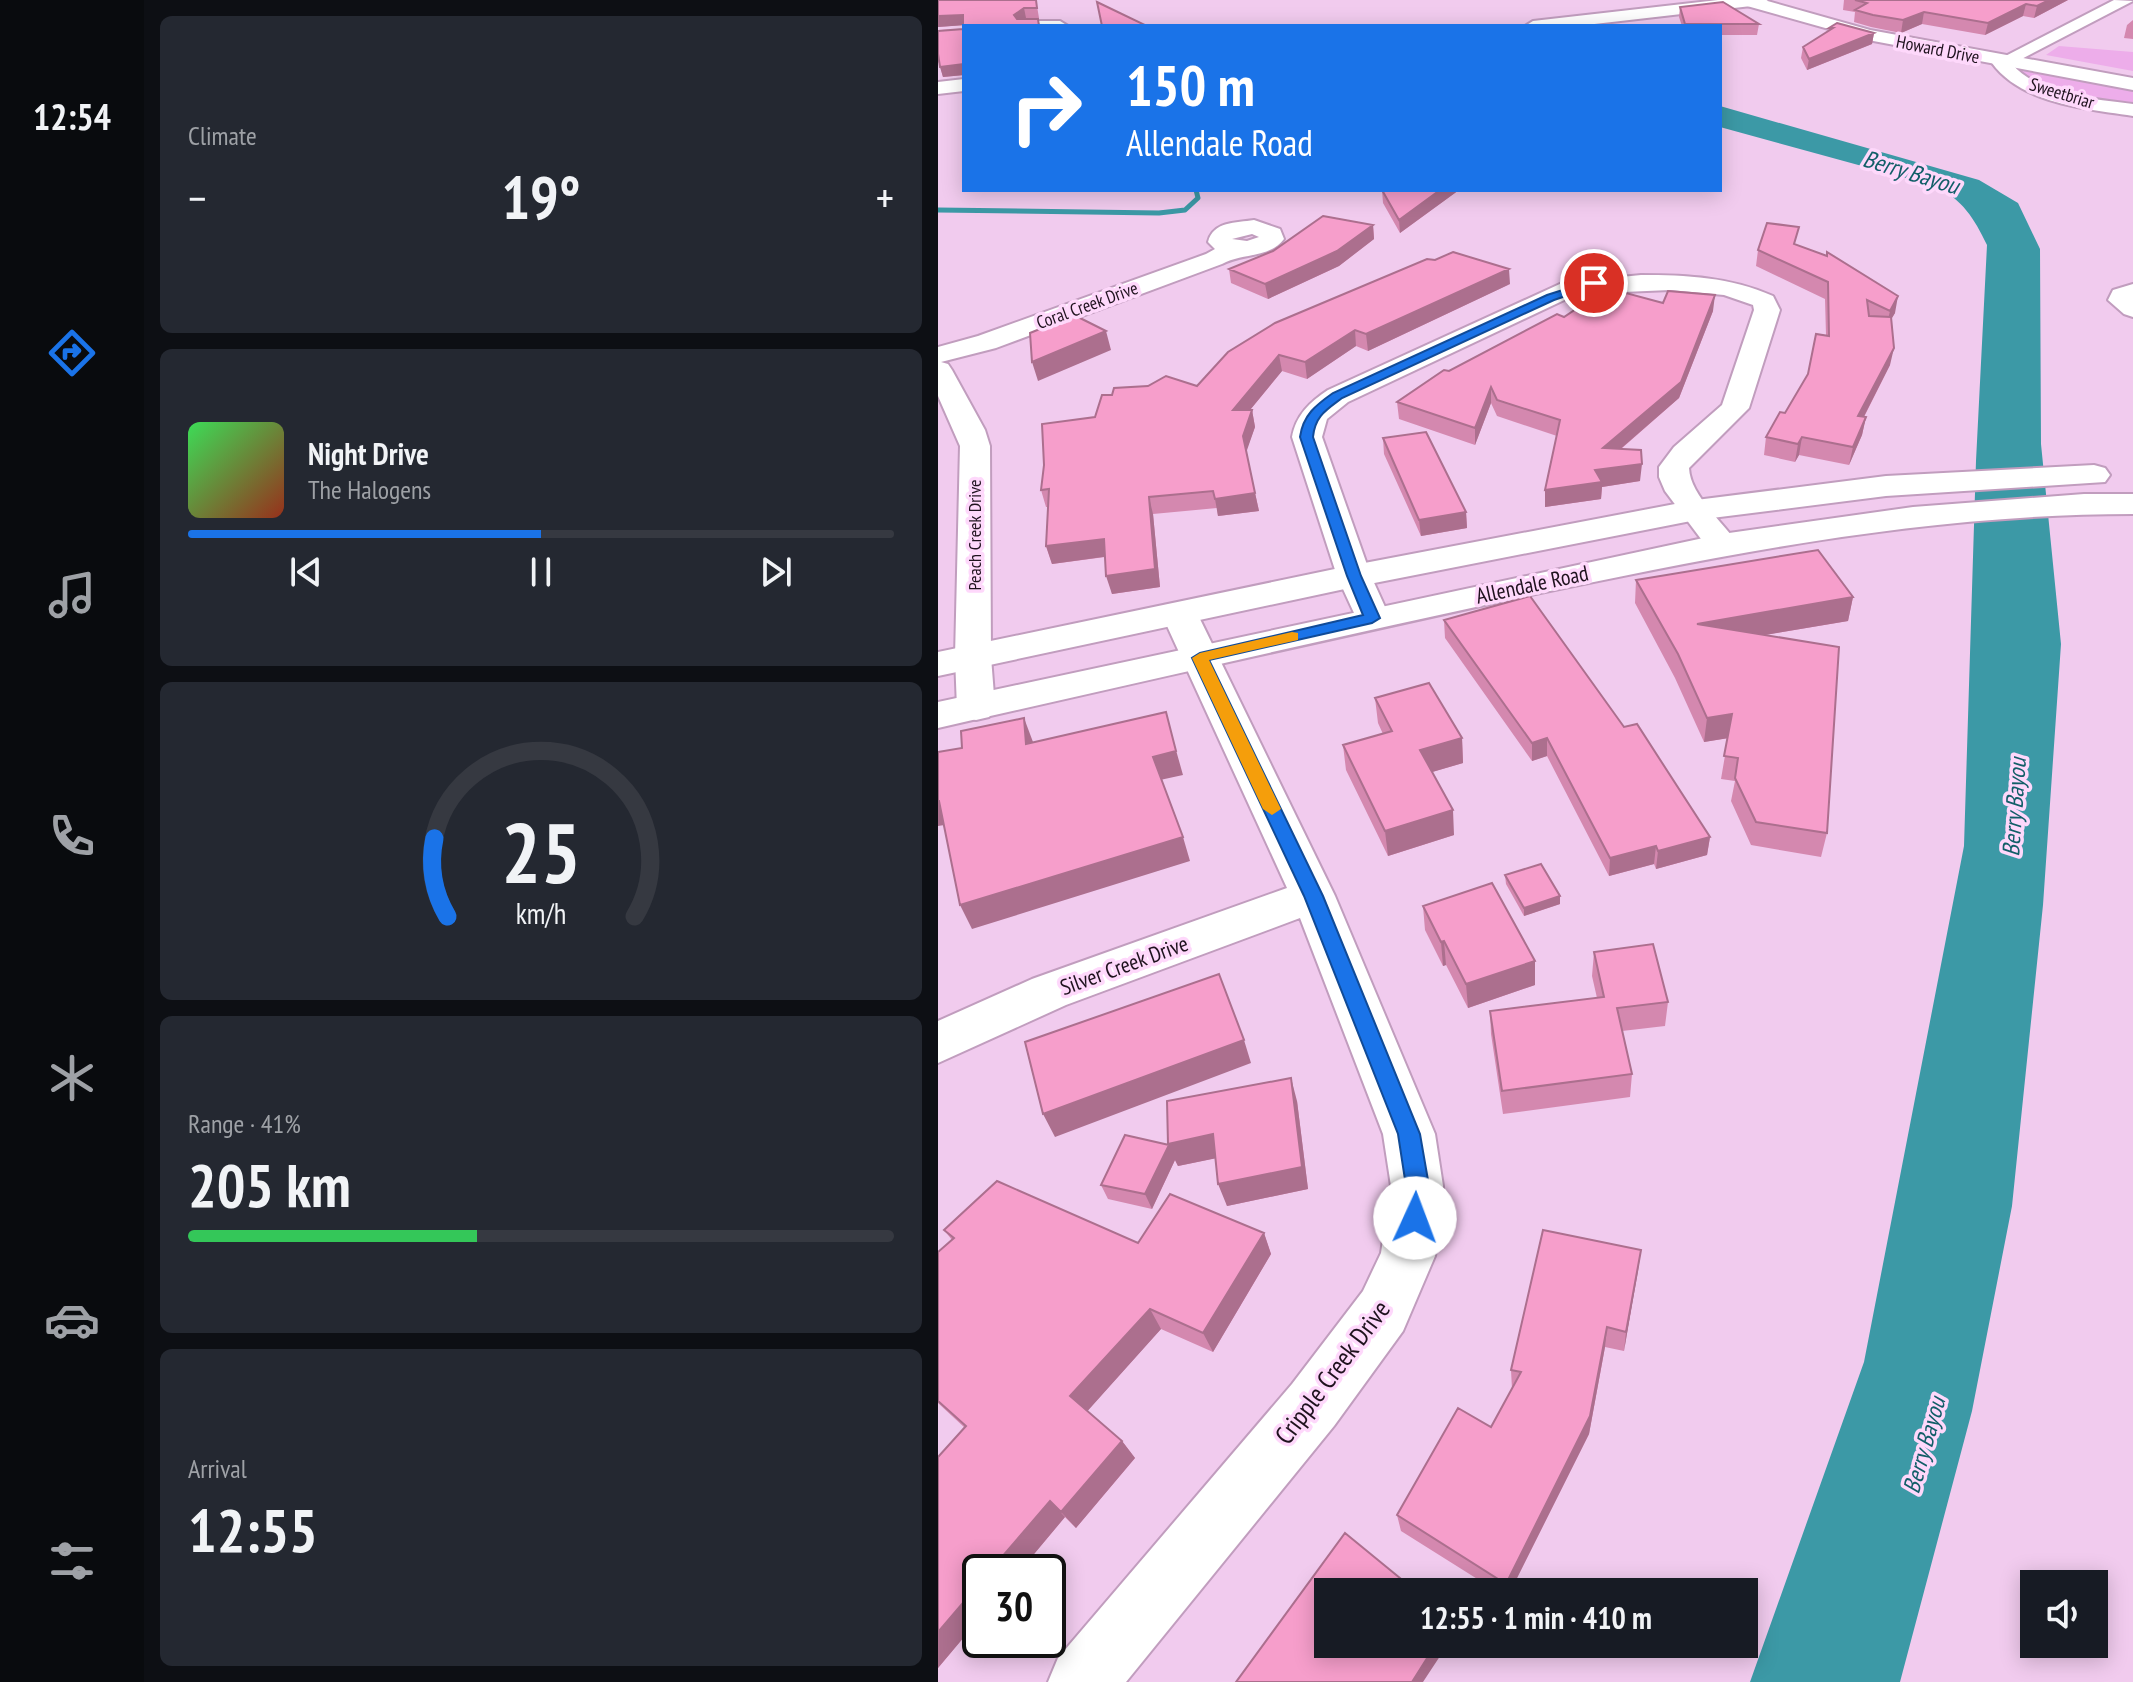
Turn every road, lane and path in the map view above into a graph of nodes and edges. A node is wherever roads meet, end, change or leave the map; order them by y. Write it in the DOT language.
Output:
graph roads {
  1 [pos="1773,0"];
  2 [pos="2126,0"];
  3 [pos="1753,1"];
  4 [pos="1552,24"];
  5 [pos="2008,58"];
  6 [pos="2133,76"];
  7 [pos="2133,84"];
  8 [pos="962,85"];
  9 [pos="938,88"];
  10 [pos="2133,110"];
  11 [pos="1234,248"];
  12 [pos="2133,291"];
  13 [pos="2133,309"];
  14 [pos="938,355"];
  15 [pos="938,370"];
  16 [pos="2133,475"];
  17 [pos="2088,490"];
  18 [pos="2133,504"];
  19 [pos="1696,510"];
  20 [pos="1722,544"];
  21 [pos="1354,576"];
  22 [pos="1372,618"];
  23 [pos="1190,636"];
  24 [pos="973,657"];
  25 [pos="938,664"];
  26 [pos="976,708"];
  27 [pos="938,715"];
  28 [pos="1313,896"];
  29 [pos="938,1043"];
  30 [pos="1082,1682"];
  1 -- 5 [label="main road, Howard Drive"];
  2 -- 5 [label="street"];
  3 -- 4 [label="street"];
  3 -- 5 [label="main road, Howard Drive"];
  5 -- 6 [label="main road, Howard Drive"];
  5 -- 7 [label="main road, Howard Drive"];
  5 -- 10 [label="street, Sweetbriar"];
  8 -- 9 [label="street"];
  11 -- 14 [label="street, Coral Creek Drive"];
  12 -- 13 [label="street"];
  15 -- 24 [label="street, Peach Creek Drive"];
  16 -- 17 [label="main road, Allendale Road"];
  17 -- 18 [label="main road, Allendale Road"];
  17 -- 19 [label="main road, Allendale Road"];
  17 -- 20 [label="main road, Allendale Road"];
  19 -- 20 [label="street"];
  19 -- 21 [label="main road, Allendale Road"];
  19 -- 21 [label="street"];
  20 -- 22 [label="main road, Allendale Road"];
  21 -- 22 [label="street"];
  21 -- 23 [label="main road, Allendale Road"];
  22 -- 23 [label="main road, Allendale Road"];
  23 -- 24 [label="main road, Allendale Road"];
  23 -- 26 [label="main road, Allendale Road"];
  23 -- 28 [label="street, Cripple Creek Drive"];
  24 -- 25 [label="main road, Allendale Road"];
  24 -- 26 [label="street, Peach Creek Drive"];
  26 -- 27 [label="main road, Allendale Road"];
  28 -- 29 [label="street, Silver Creek Drive"];
  28 -- 30 [label="street, Cripple Creek Drive"];
}
